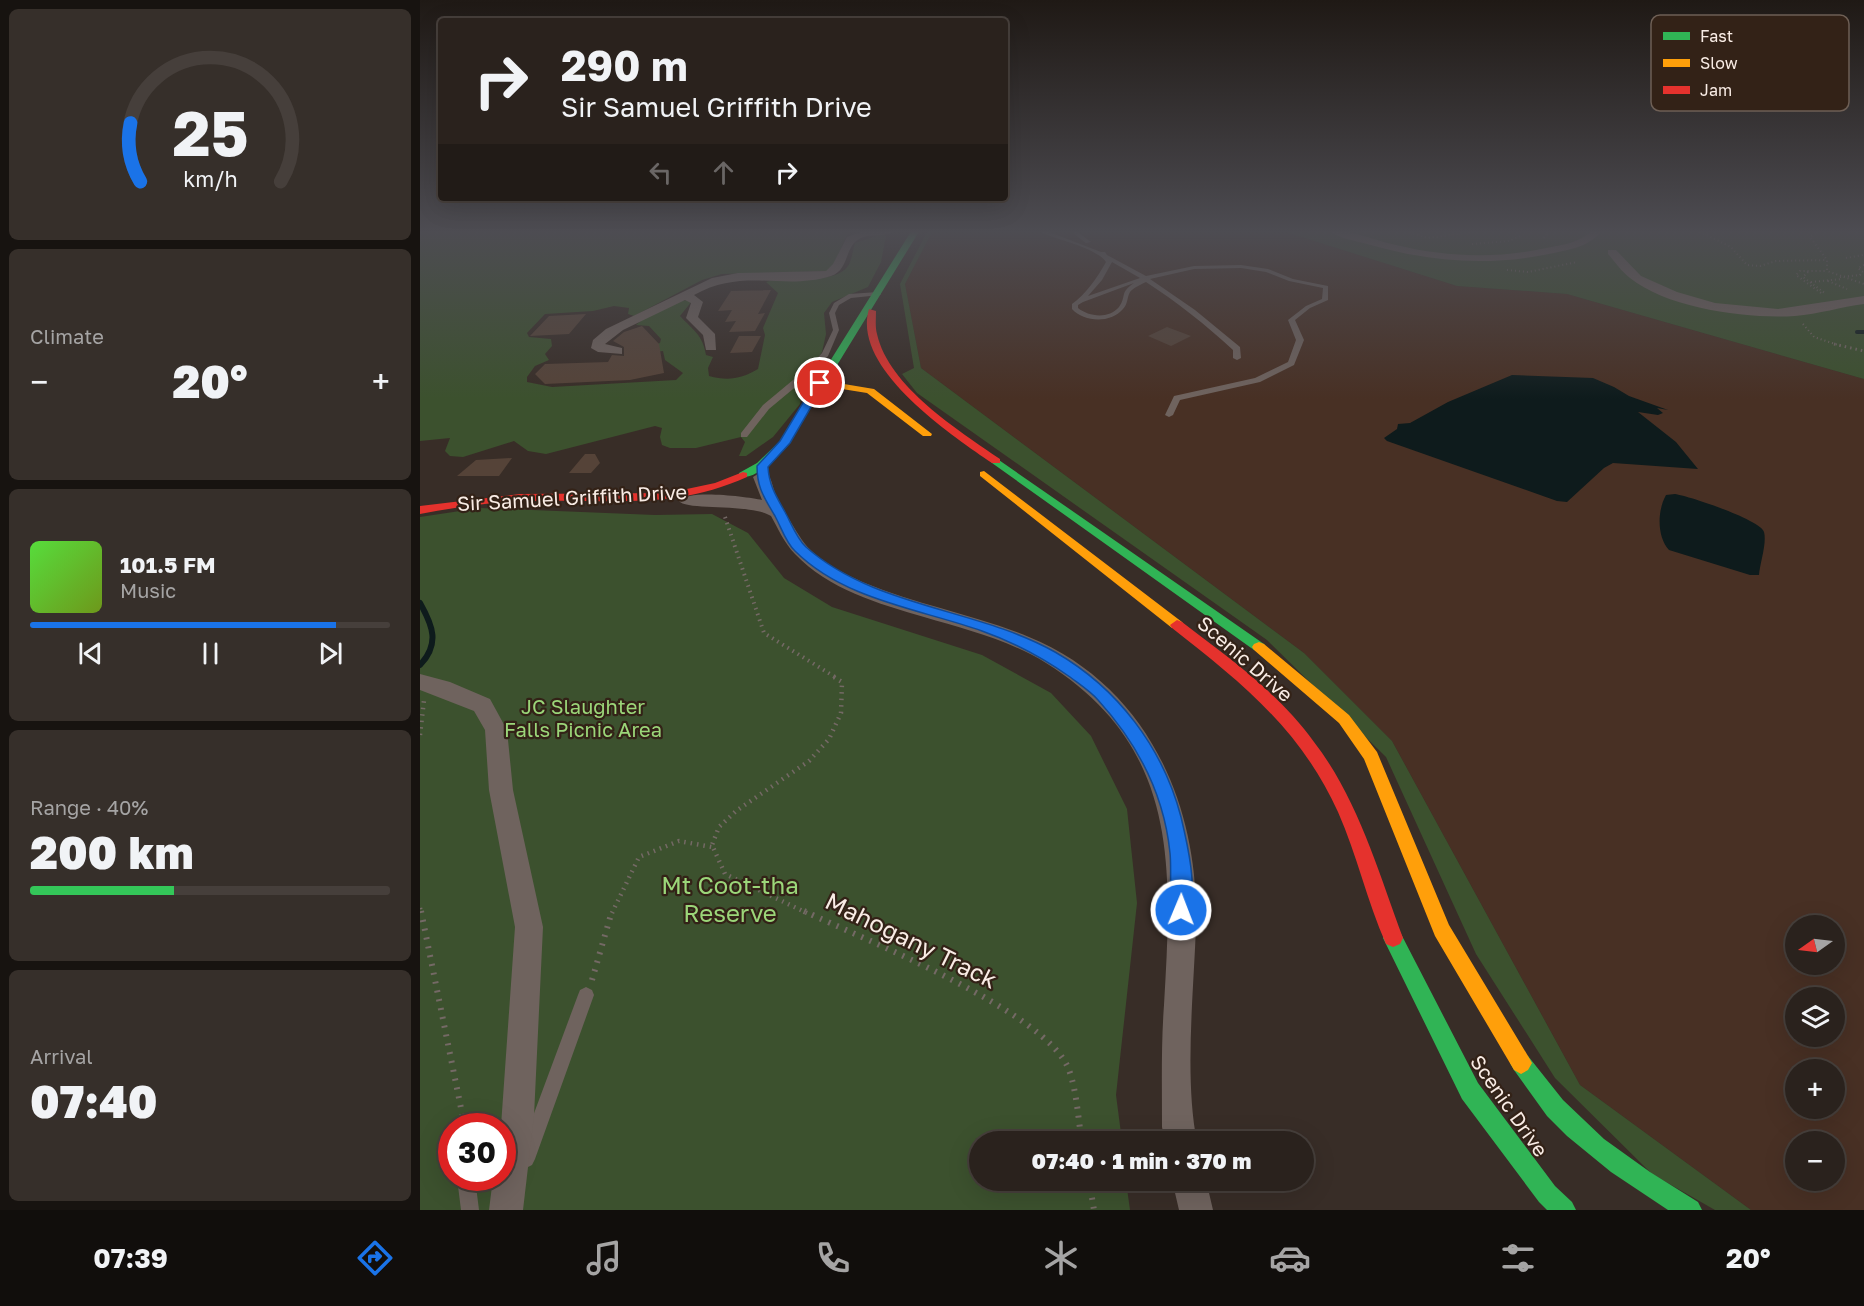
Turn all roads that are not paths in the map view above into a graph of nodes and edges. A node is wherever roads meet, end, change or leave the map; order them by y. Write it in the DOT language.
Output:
graph roads {
  1 [pos="703,286"];
  2 [pos="882,286"];
  3 [pos="1092,286"];
  4 [pos="1119,286"];
  5 [pos="1134,286"];
  6 [pos="1157,286"];
  7 [pos="1326,286"];
  8 [pos="1656,286"];
  9 [pos="685,294"];
  10 [pos="878,294"];
  11 [pos="1864,300"];
  12 [pos="1081,301"];
  13 [pos="872,311"];
  14 [pos="711,347"];
  15 [pos="617,351"];
  16 [pos="1237,358"];
  17 [pos="874,371"];
  18 [pos="841,377"];
  19 [pos="820,383"];
  20 [pos="903,389"];
  21 [pos="1169,415"];
  22 [pos="744,435"];
  23 [pos="940,443"];
  24 [pos="968,463"];
  25 [pos="762,472"];
  26 [pos="581,498"];
  27 [pos="687,501"];
  28 [pos="420,510"];
  29 [pos="779,513"];
  30 [pos="424,683"];
  31 [pos="586,995"];
  32 [pos="1179,1131"];
  33 [pos="468,1191"];
  34 [pos="1192,1191"];
  35 [pos="470,1210"];
  36 [pos="506,1210"];
  37 [pos="1196,1210"];
  38 [pos="1564,1210"];
  39 [pos="1690,1210"];
  1 -- 9 [label="street"];
  2 -- 10 [label="main road"];
  3 -- 12 [label="lane"];
  4 -- 12 [label="lane"];
  5 -- 12 [label="lane"];
  6 -- 16 [label="lane"];
  7 -- 21 [label="lane"];
  8 -- 11 [label="street"];
  9 -- 14 [label="street"];
  9 -- 15 [label="street"];
  10 -- 13 [label="main road"];
  10 -- 19 [label="main road, Sir Samuel Griffith Drive"];
  10 -- 22 [label="lane"];
  13 -- 18 [label="main road"];
  13 -- 20 [label="main road, Scenic Drive"];
  17 -- 20 [label="main road, Scenic Drive"];
  18 -- 19 [label="main road"];
  18 -- 23 [label="main road"];
  18 -- 25 [label="main road"];
  19 -- 25 [label="main road, Sir Samuel Griffith Drive"];
  20 -- 39 [label="main road, Scenic Drive"];
  24 -- 38 [label="main road, Scenic Drive"];
  25 -- 26 [label="main road, Sir Samuel Griffith Drive"];
  25 -- 27 [label="main road"];
  25 -- 29 [label="street"];
  26 -- 27 [label="main road"];
  26 -- 28 [label="main road, Sir Samuel Griffith Drive"];
  27 -- 29 [label="street, Sir Samuel Griffith Drive"];
  29 -- 32 [label="street"];
  30 -- 36 [label="street"];
  31 -- 36 [label="lane"];
  33 -- 35 [label="lane"];
  34 -- 37 [label="street"];
}
